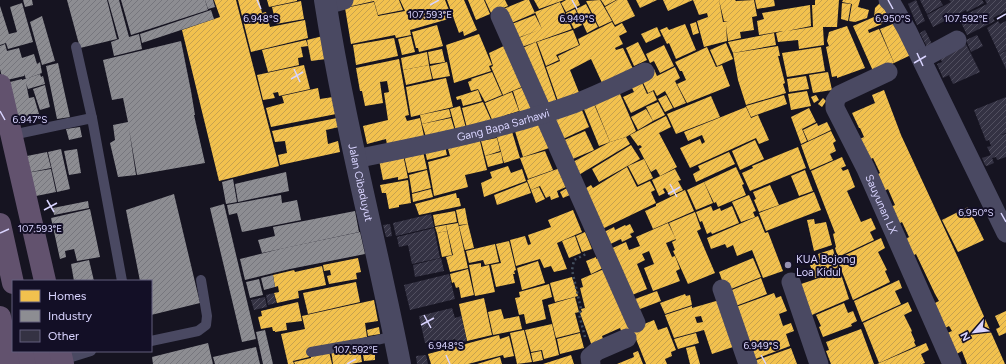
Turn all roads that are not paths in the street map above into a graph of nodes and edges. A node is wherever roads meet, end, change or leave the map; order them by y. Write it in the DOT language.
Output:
graph roads {
  1 [pos="893,1"];
  2 [pos="332,2"];
  3 [pos="500,16"];
  4 [pos="957,40"];
  5 [pos="76,47"];
  6 [pos="922,59"];
  7 [pos="645,72"];
  8 [pos="888,72"];
  9 [pos="0,85"];
  10 [pos="544,114"];
  11 [pos="92,118"];
  12 [pos="6,139"];
  13 [pos="355,159"];
  14 [pos="0,224"];
  15 [pos="1006,233"];
  16 [pos="12,280"];
  17 [pos="30,280"];
  18 [pos="45,280"];
  19 [pos="122,280"];
  20 [pos="201,280"];
  21 [pos="791,282"];
  22 [pos="722,290"];
  23 [pos="0,317"];
  24 [pos="394,336"];
  25 [pos="152,341"];
  26 [pos="28,352"];
  27 [pos="86,352"];
  28 [pos="311,352"];
  29 [pos="55,358"];
  30 [pos="591,361"];
  31 [pos="10,364"];
  32 [pos="31,364"];
  33 [pos="400,364"];
  34 [pos="748,364"];
  35 [pos="818,364"];
  36 [pos="952,364"];
  1 -- 6 [label="street"];
  2 -- 13 [label="street, Jalan Cibaduyut"];
  3 -- 10 [label="street"];
  4 -- 6 [label="street"];
  5 -- 11 [label="lane"];
  6 -- 15 [label="street"];
  7 -- 10 [label="street, Gang Bapa Sarhawi"];
  8 -- 36 [label="street, Sauyunan LX"];
  9 -- 12 [label="highway"];
  10 -- 13 [label="street, Gang Bapa Sarhawi"];
  10 -- 30 [label="street"];
  11 -- 12 [label="lane"];
  11 -- 19 [label="lane"];
  12 -- 17 [label="highway"];
  12 -- 18 [label="highway"];
  13 -- 24 [label="street, Jalan Cibaduyut"];
  14 -- 16 [label="highway"];
  20 -- 25 [label="lane"];
  21 -- 35 [label="street"];
  22 -- 34 [label="street"];
  23 -- 31 [label="highway"];
  24 -- 28 [label="lane"];
  24 -- 33 [label="street, Jalan Cibaduyut"];
  26 -- 32 [label="highway"];
  27 -- 29 [label="lane"];
}
